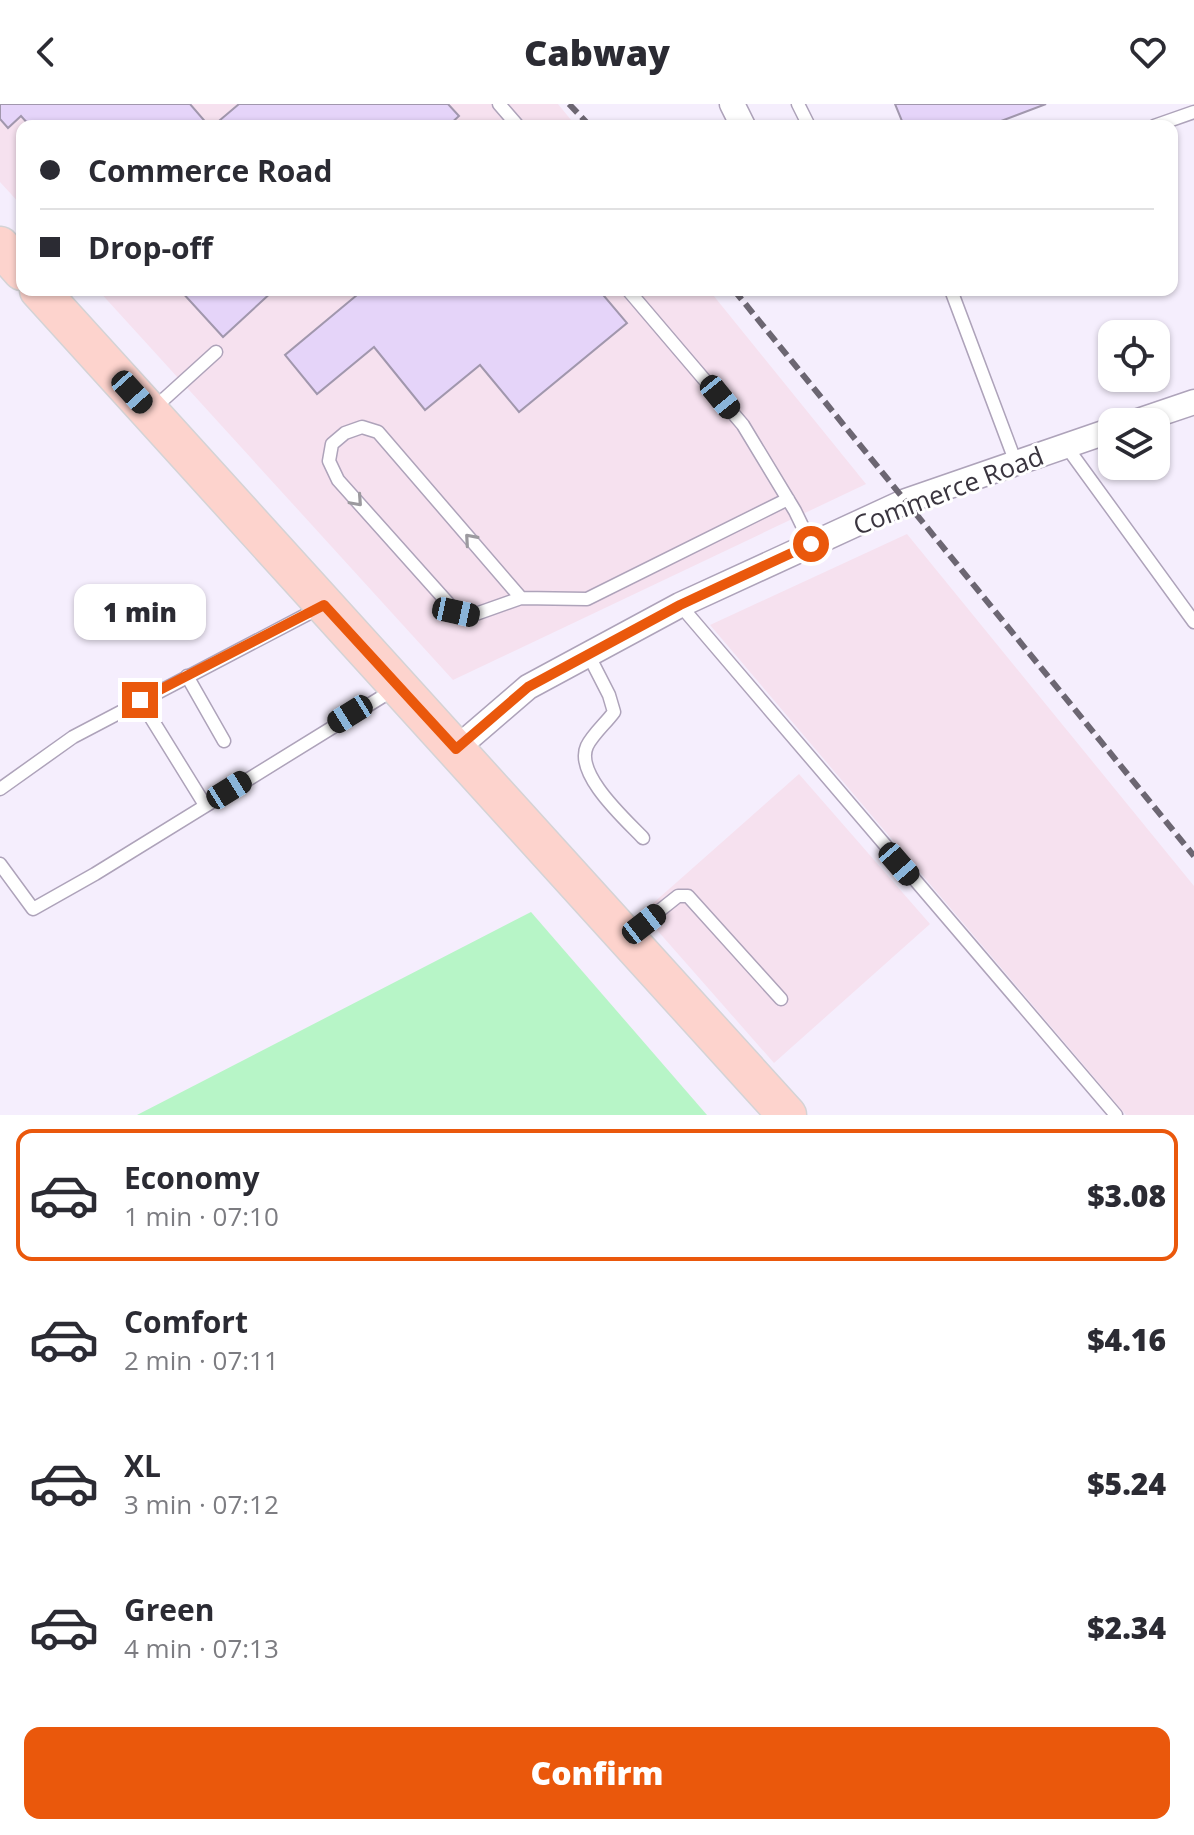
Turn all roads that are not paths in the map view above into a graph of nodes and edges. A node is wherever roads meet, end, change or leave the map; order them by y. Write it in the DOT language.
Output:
graph roads {
  1 [pos="499,104"];
  2 [pos="1194,112"];
  3 [pos="513,120"];
  4 [pos="1171,120"];
  5 [pos="0,246"];
  6 [pos="16,264"];
  7 [pos="44,296"];
  8 [pos="633,296"];
  9 [pos="953,296"];
  10 [pos="216,352"];
  11 [pos="1194,402"];
  12 [pos="1170,410"];
  13 [pos="150,413"];
  14 [pos="1098,435"];
  15 [pos="1066,446"];
  16 [pos="1016,463"];
  17 [pos="788,499"];
  18 [pos="811,544"];
  19 [pos="521,598"];
  20 [pos="324,605"];
  21 [pos="680,605"];
  22 [pos="1194,622"];
  23 [pos="588,654"];
  24 [pos="187,676"];
  25 [pos="399,686"];
  26 [pos="140,700"];
  27 [pos="224,741"];
  28 [pos="456,749"];
  29 [pos="0,789"];
  30 [pos="205,805"];
  31 [pos="643,838"];
  32 [pos="0,864"];
  33 [pos="626,937"];
  34 [pos="781,999"];
  35 [pos="787,1115"];
  36 [pos="1116,1115"];
  1 -- 3 [label="lane"];
  2 -- 4 [label="lane"];
  5 -- 6 [label="main road"];
  7 -- 13 [label="main road"];
  8 -- 17 [label="lane"];
  9 -- 16 [label="lane"];
  10 -- 13 [label="lane"];
  11 -- 12 [label="street"];
  13 -- 20 [label="main road"];
  14 -- 15 [label="street, Commerce Road"];
  15 -- 16 [label="street, Commerce Road"];
  15 -- 22 [label="lane"];
  16 -- 18 [label="street, Commerce Road"];
  17 -- 18 [label="lane"];
  17 -- 19 [label="lane"];
  18 -- 21 [label="street, Commerce Road"];
  19 -- 19 [label="lane, one-way"];
  20 -- 24 [label="lane"];
  20 -- 25 [label="main road"];
  21 -- 23 [label="street, Commerce Road"];
  21 -- 36 [label="lane"];
  23 -- 28 [label="street, Commerce Road"];
  23 -- 31 [label="lane"];
  24 -- 26 [label="lane"];
  24 -- 27 [label="lane"];
  25 -- 28 [label="main road"];
  25 -- 30 [label="lane"];
  26 -- 29 [label="lane"];
  26 -- 30 [label="lane"];
  28 -- 33 [label="main road"];
  30 -- 32 [label="lane"];
  33 -- 34 [label="lane"];
  33 -- 35 [label="main road"];
}
